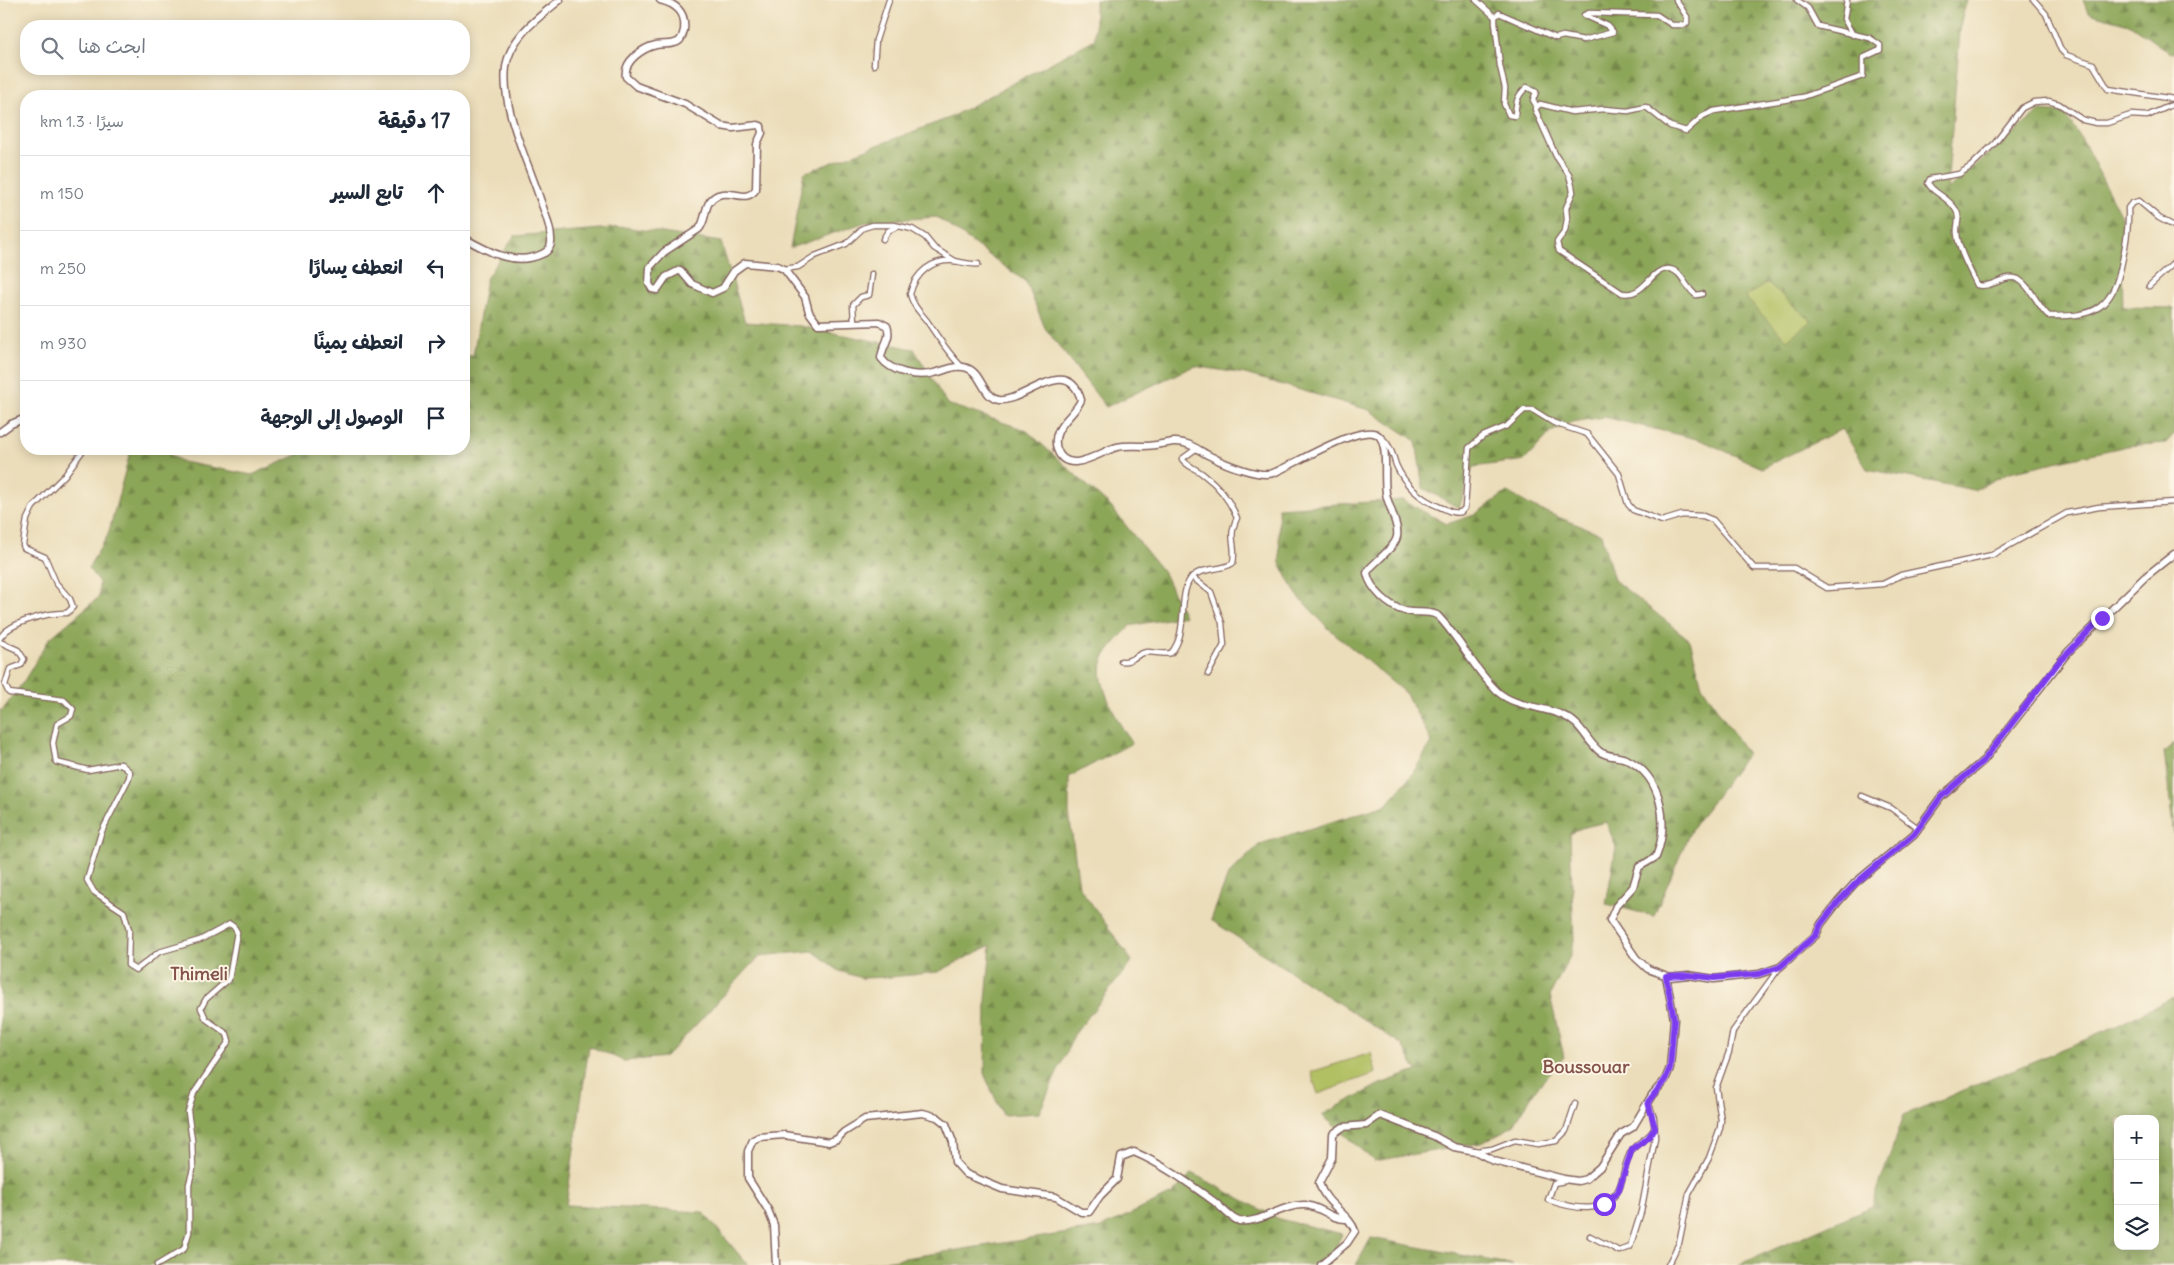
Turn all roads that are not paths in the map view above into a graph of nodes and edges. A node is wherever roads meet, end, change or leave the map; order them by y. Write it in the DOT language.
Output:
graph roads {
  1 [pos="560,0"];
  2 [pos="660,0"];
  3 [pos="889,0"];
  4 [pos="1476,0"];
  5 [pos="1676,0"];
  6 [pos="1797,0"];
  7 [pos="1847,0"];
  8 [pos="2034,0"];
  9 [pos="1495,17"];
  10 [pos="1853,34"];
  11 [pos="874,64"];
  12 [pos="2174,100"];
  13 [pos="2174,104"];
  14 [pos="1536,105"];
  15 [pos="900,226"];
  16 [pos="2174,226"];
  17 [pos="883,239"];
  18 [pos="470,241"];
  19 [pos="955,261"];
  20 [pos="2174,263"];
  21 [pos="978,264"];
  22 [pos="784,269"];
  23 [pos="872,274"];
  24 [pos="2149,286"];
  25 [pos="1702,294"];
  26 [pos="854,322"];
  27 [pos="961,366"];
  28 [pos="20,420"];
  29 [pos="0,432"];
  30 [pos="1379,436"];
  31 [pos="1197,448"];
  32 [pos="80,455"];
  33 [pos="2174,502"];
  34 [pos="2174,554"];
  35 [pos="1192,577"];
  36 [pos="0,638"];
  37 [pos="0,642"];
  38 [pos="1121,661"];
  39 [pos="1208,674"];
  40 [pos="1862,796"];
  41 [pos="1918,828"];
  42 [pos="1780,967"];
  43 [pos="1666,976"];
  44 [pos="1648,1102"];
  45 [pos="1576,1104"];
  46 [pos="1655,1128"];
  47 [pos="1474,1151"];
  48 [pos="1569,1180"];
  49 [pos="1347,1218"];
  50 [pos="1590,1236"];
  51 [pos="157,1265"];
  52 [pos="776,1265"];
  53 [pos="1321,1265"];
  54 [pos="1668,1265"];
  1 -- 18 [label="street"];
  2 -- 22 [label="street"];
  3 -- 11 [label="street"];
  4 -- 9 [label="street"];
  5 -- 9 [label="street"];
  6 -- 10 [label="street"];
  7 -- 10 [label="street"];
  8 -- 12 [label="street"];
  9 -- 14 [label="street"];
  10 -- 14 [label="street"];
  13 -- 16 [label="street"];
  14 -- 25 [label="street"];
  15 -- 17 [label="street"];
  15 -- 19 [label="street"];
  15 -- 22 [label="street"];
  19 -- 21 [label="street"];
  19 -- 27 [label="street"];
  20 -- 24 [label="street"];
  22 -- 26 [label="street"];
  23 -- 26 [label="street"];
  26 -- 27 [label="street"];
  27 -- 31 [label="street"];
  28 -- 29 [label="street"];
  30 -- 31 [label="street"];
  30 -- 33 [label="street"];
  30 -- 43 [label="street"];
  31 -- 35 [label="street"];
  32 -- 36 [label="street"];
  34 -- 41 [label="street"];
  35 -- 38 [label="street"];
  35 -- 39 [label="street"];
  37 -- 51 [label="street"];
  40 -- 41 [label="street"];
  41 -- 42 [label="street"];
  42 -- 43 [label="street"];
  42 -- 54 [label="street"];
  43 -- 44 [label="street"];
  44 -- 46 [label="street"];
  44 -- 48 [label="street"];
  45 -- 47 [label="street"];
  46 -- 48 [label="street"];
  46 -- 50 [label="street"];
  47 -- 48 [label="street"];
  47 -- 49 [label="street"];
  49 -- 52 [label="street"];
  49 -- 53 [label="street"];
}
